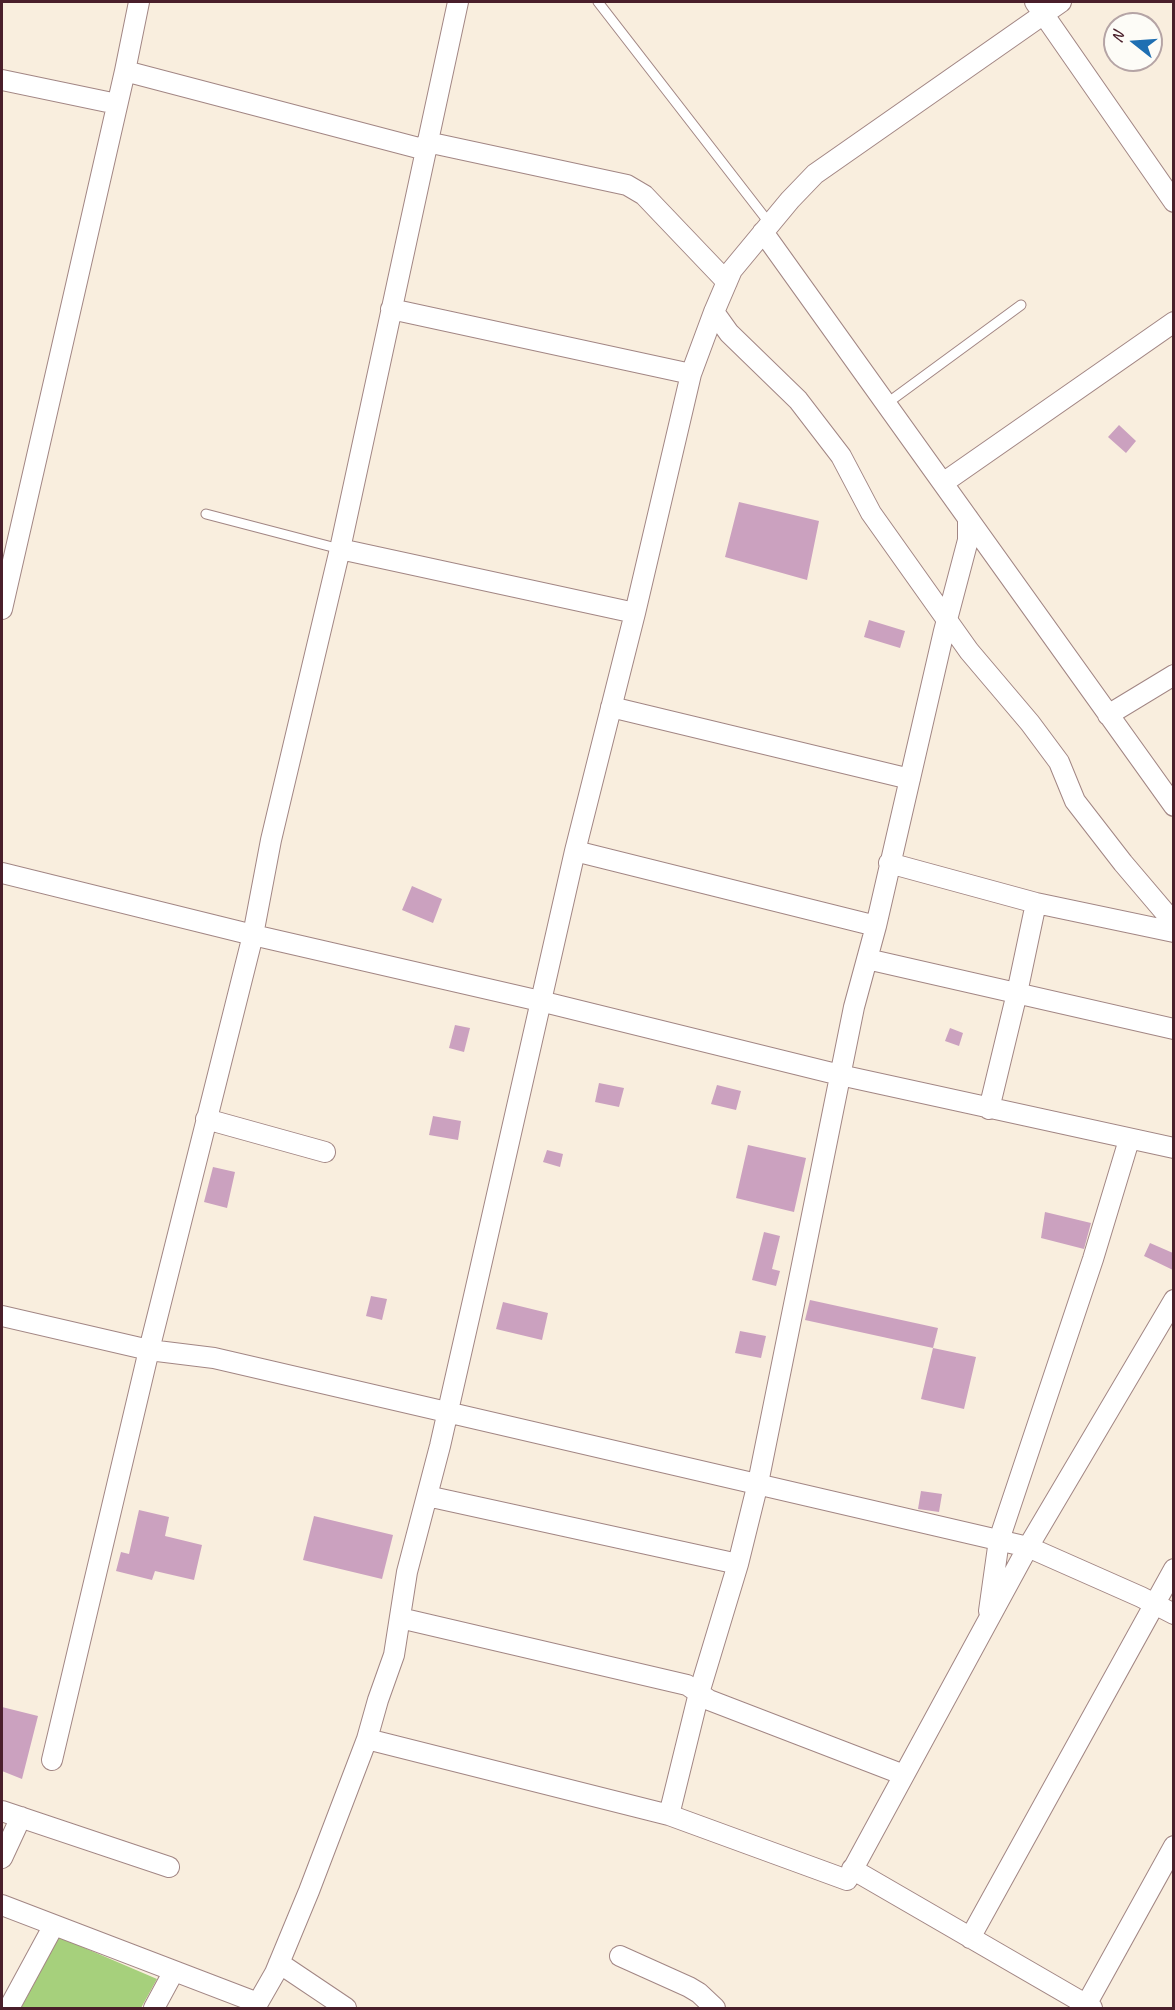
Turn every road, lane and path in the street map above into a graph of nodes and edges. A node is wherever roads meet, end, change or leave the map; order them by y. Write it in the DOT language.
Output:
graph roads {
  1 [pos="139,2"];
  2 [pos="458,2"];
  3 [pos="598,2"];
  4 [pos="1062,2"];
  5 [pos="1040,8"];
  6 [pos="125,71"];
  7 [pos="2,80"];
  8 [pos="117,104"];
  9 [pos="426,146"];
  10 [pos="1173,202"];
  11 [pos="767,228"];
  12 [pos="727,282"];
  13 [pos="1021,305"];
  14 [pos="391,309"];
  15 [pos="714,312"];
  16 [pos="1173,322"];
  17 [pos="691,374"];
  18 [pos="886,404"];
  19 [pos="943,483"];
  20 [pos="206,514"];
  21 [pos="968,518"];
  22 [pos="340,549"];
  23 [pos="2,609"];
  24 [pos="635,613"];
  25 [pos="947,619"];
  26 [pos="1173,675"];
  27 [pos="611,707"];
  28 [pos="1108,715"];
  29 [pos="910,778"];
  30 [pos="1173,806"];
  31 [pos="575,851"];
  32 [pos="889,863"];
  33 [pos="2,873"];
  34 [pos="1036,903"];
  35 [pos="1173,923"];
  36 [pos="876,926"];
  37 [pos="1173,932"];
  38 [pos="253,935"];
  39 [pos="867,959"];
  40 [pos="1017,993"];
  41 [pos="540,1001"];
  42 [pos="1173,1029"];
  43 [pos="840,1075"];
  44 [pos="989,1109"];
  45 [pos="206,1119"];
  46 [pos="1129,1140"];
  47 [pos="1173,1148"];
  48 [pos="325,1152"];
  49 [pos="1173,1300"];
  50 [pos="2,1316"];
  51 [pos="149,1350"];
  52 [pos="447,1411"];
  53 [pos="758,1483"];
  54 [pos="427,1496"];
  55 [pos="999,1540"];
  56 [pos="1028,1547"];
  57 [pos="738,1564"];
  58 [pos="1173,1569"];
  59 [pos="1154,1604"];
  60 [pos="1173,1614"];
  61 [pos="400,1618"];
  62 [pos="988,1620"];
  63 [pos="699,1693"];
  64 [pos="367,1739"];
  65 [pos="52,1760"];
  66 [pos="904,1775"];
  67 [pos="2,1811"];
  68 [pos="669,1815"];
  69 [pos="21,1817"];
  70 [pos="1173,1846"];
  71 [pos="2,1858"];
  72 [pos="169,1867"];
  73 [pos="852,1869"];
  74 [pos="2,1905"];
  75 [pos="54,1925"];
  76 [pos="970,1938"];
  77 [pos="620,1956"];
  78 [pos="279,1964"];
  79 [pos="174,1971"];
  80 [pos="257,2006"];
  81 [pos="1089,2007"];
  82 [pos="9,2008"];
  83 [pos="154,2008"];
  84 [pos="346,2008"];
  85 [pos="715,2008"];
  1 -- 6 [label="street"];
  2 -- 9 [label="street"];
  3 -- 11 [label="lane"];
  4 -- 5 [label="street"];
  5 -- 10 [label="street"];
  5 -- 11 [label="street"];
  6 -- 8 [label="street"];
  6 -- 9 [label="street"];
  7 -- 8 [label="street"];
  8 -- 23 [label="street"];
  9 -- 12 [label="street"];
  9 -- 14 [label="street"];
  11 -- 12 [label="street"];
  11 -- 18 [label="street"];
  12 -- 15 [label="street"];
  13 -- 18 [label="lane"];
  14 -- 17 [label="street"];
  14 -- 22 [label="street"];
  15 -- 17 [label="street"];
  15 -- 25 [label="street"];
  16 -- 19 [label="street"];
  17 -- 24 [label="street"];
  18 -- 19 [label="street"];
  19 -- 21 [label="street"];
  20 -- 22 [label="lane"];
  21 -- 25 [label="street"];
  21 -- 28 [label="street"];
  22 -- 24 [label="street"];
  22 -- 38 [label="street"];
  24 -- 27 [label="street"];
  25 -- 29 [label="street"];
  25 -- 35 [label="street"];
  26 -- 28 [label="street"];
  27 -- 29 [label="street"];
  27 -- 31 [label="street"];
  28 -- 30 [label="street"];
  29 -- 32 [label="street"];
  31 -- 36 [label="street"];
  31 -- 41 [label="street"];
  32 -- 34 [label="street"];
  32 -- 36 [label="street"];
  33 -- 38 [label="street"];
  34 -- 37 [label="street"];
  34 -- 40 [label="street"];
  36 -- 39 [label="street"];
  38 -- 41 [label="street"];
  38 -- 45 [label="street"];
  39 -- 40 [label="street"];
  39 -- 43 [label="street"];
  40 -- 42 [label="street"];
  40 -- 44 [label="street"];
  41 -- 43 [label="street"];
  41 -- 52 [label="street"];
  43 -- 44 [label="street"];
  43 -- 53 [label="street"];
  44 -- 46 [label="street"];
  45 -- 48 [label="street"];
  45 -- 51 [label="street"];
  46 -- 47 [label="street"];
  46 -- 55 [label="street"];
  49 -- 56 [label="street"];
  50 -- 51 [label="street"];
  51 -- 52 [label="street"];
  51 -- 65 [label="street"];
  52 -- 53 [label="street"];
  52 -- 54 [label="street"];
  53 -- 55 [label="street"];
  53 -- 57 [label="street"];
  54 -- 57 [label="street"];
  54 -- 61 [label="street"];
  55 -- 56 [label="street"];
  55 -- 62 [label="street"];
  56 -- 59 [label="street"];
  56 -- 62 [label="street"];
  57 -- 63 [label="street"];
  58 -- 59 [label="street"];
  59 -- 60 [label="street"];
  59 -- 76 [label="street"];
  61 -- 63 [label="street"];
  61 -- 64 [label="street"];
  62 -- 66 [label="street"];
  63 -- 66 [label="street"];
  63 -- 68 [label="street"];
  64 -- 68 [label="street"];
  64 -- 78 [label="street"];
  66 -- 73 [label="street"];
  67 -- 69 [label="street"];
  68 -- 73 [label="street"];
  69 -- 71 [label="street"];
  69 -- 72 [label="street"];
  70 -- 81 [label="street"];
  73 -- 76 [label="street"];
  74 -- 75 [label="street"];
  75 -- 79 [label="street"];
  75 -- 82 [label="street"];
  76 -- 81 [label="street"];
  77 -- 85 [label="street"];
  78 -- 80 [label="street"];
  78 -- 84 [label="street"];
  79 -- 80 [label="street"];
  79 -- 83 [label="street"];
}
